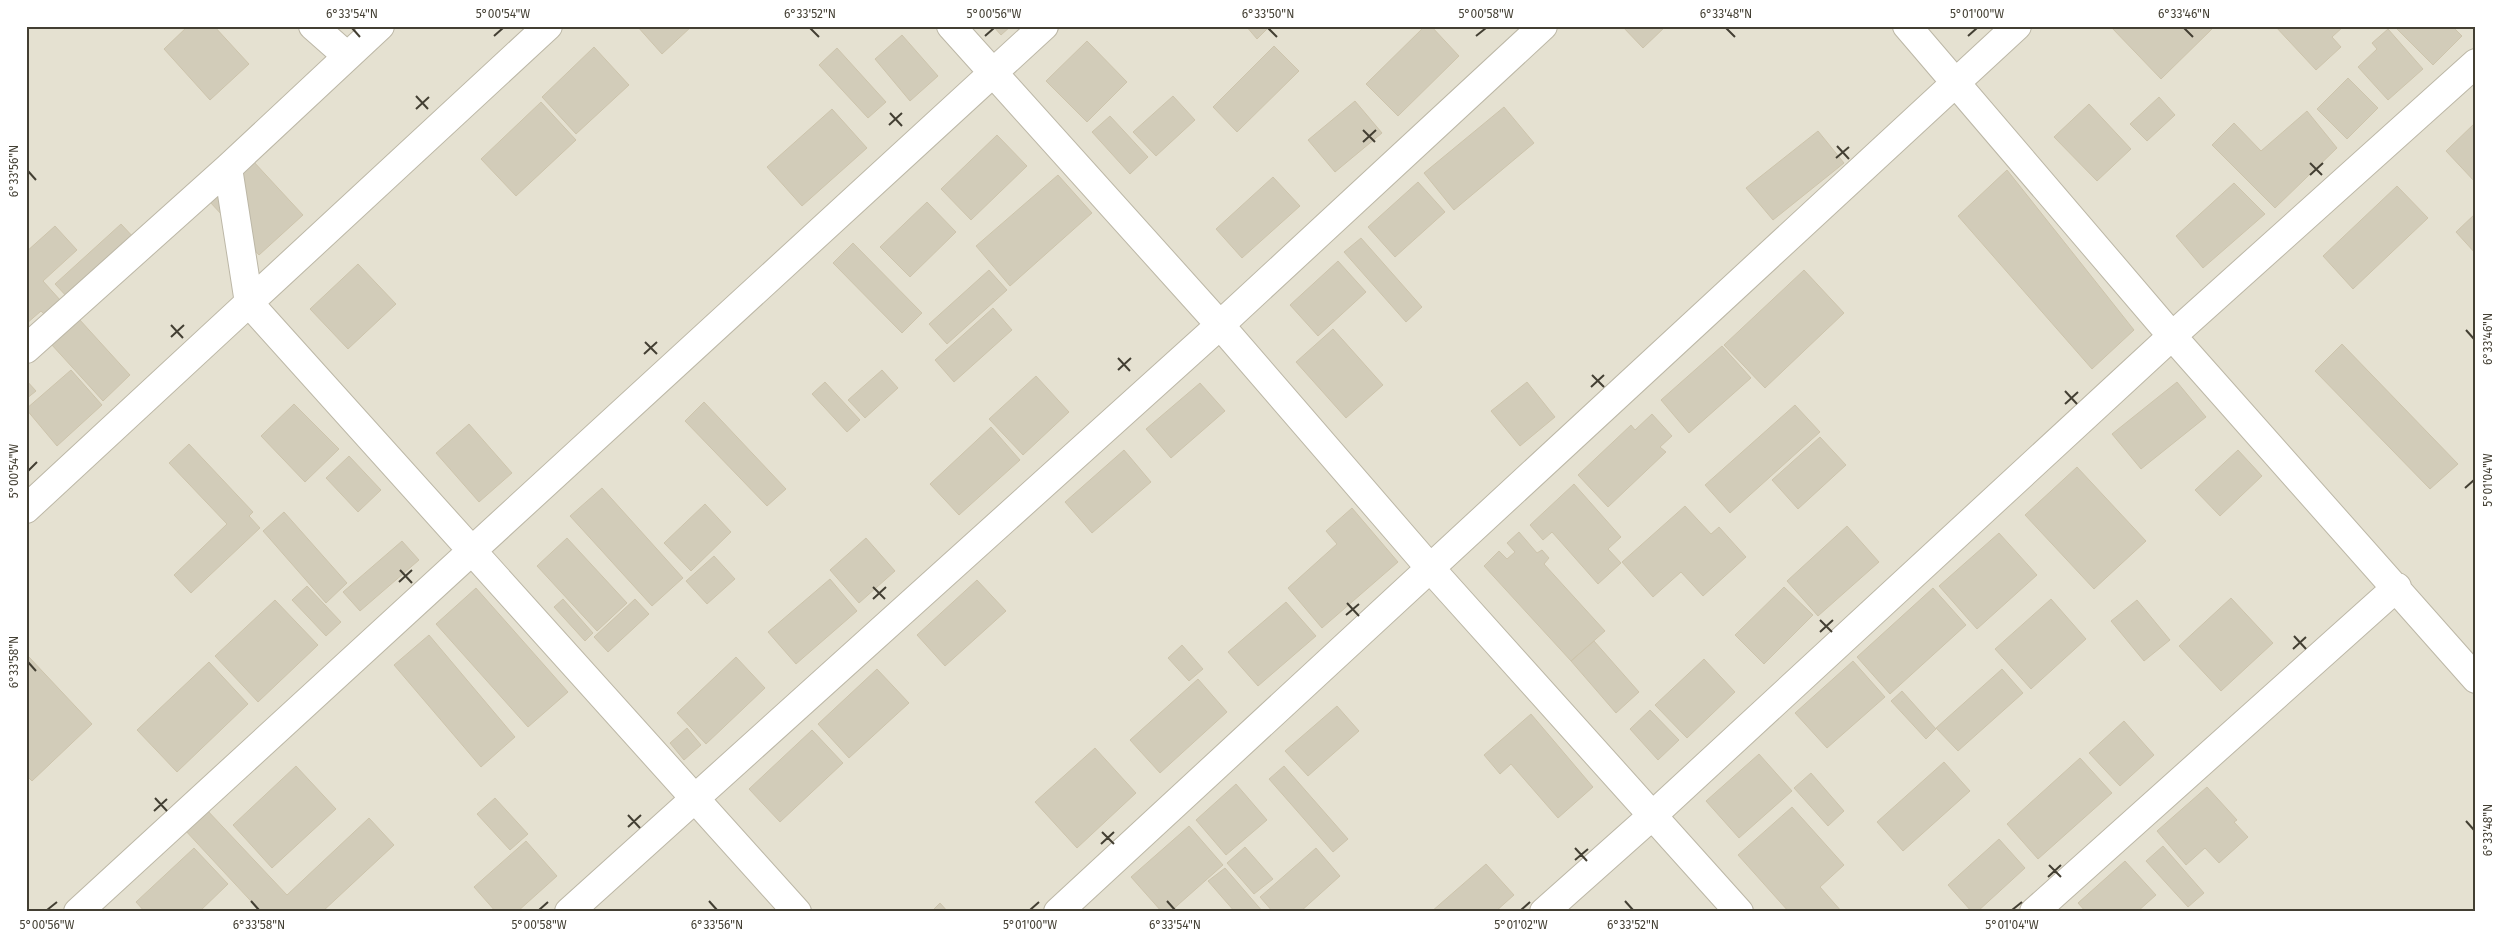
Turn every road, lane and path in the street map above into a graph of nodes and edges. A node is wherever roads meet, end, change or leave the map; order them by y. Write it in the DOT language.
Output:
graph roads {
  1 [pos="313,26"];
  2 [pos="380,26"];
  3 [pos="548,26"];
  4 [pos="951,26"];
  5 [pos="1044,26"];
  6 [pos="1543,26"];
  7 [pos="1907,26"];
  8 [pos="2018,26"];
  9 [pos="347,56"];
  10 [pos="2476,63"];
  11 [pos="991,73"];
  12 [pos="1956,81"];
  13 [pos="228,168"];
  14 [pos="249,303"];
  15 [pos="1220,325"];
  16 [pos="2172,336"];
  17 [pos="26,349"];
  18 [pos="26,509"];
  19 [pos="471,550"];
  20 [pos="1430,568"];
  21 [pos="2397,588"];
  22 [pos="2476,679"];
  23 [pos="696,798"];
  24 [pos="1653,814"];
  25 [pos="78,912"];
  26 [pos="569,912"];
  27 [pos="797,912"];
  28 [pos="1058,912"];
  29 [pos="1544,912"];
  30 [pos="1739,912"];
  31 [pos="2034,912"];
  1 -- 9 [label="street"];
  2 -- 9 [label="street"];
  3 -- 14 [label="street"];
  4 -- 11 [label="street"];
  5 -- 11 [label="street"];
  6 -- 15 [label="street"];
  7 -- 12 [label="street"];
  8 -- 12 [label="street"];
  9 -- 13 [label="street"];
  10 -- 16 [label="street"];
  11 -- 15 [label="street"];
  11 -- 19 [label="street"];
  12 -- 16 [label="street"];
  12 -- 20 [label="street"];
  13 -- 14 [label="street"];
  13 -- 17 [label="street"];
  14 -- 18 [label="street"];
  14 -- 19 [label="street"];
  15 -- 20 [label="street"];
  15 -- 23 [label="street"];
  16 -- 21 [label="street"];
  16 -- 24 [label="street"];
  19 -- 23 [label="street"];
  19 -- 25 [label="street"];
  20 -- 24 [label="street"];
  20 -- 28 [label="street"];
  21 -- 22 [label="street"];
  21 -- 31 [label="street"];
  23 -- 26 [label="street"];
  23 -- 27 [label="street"];
  24 -- 29 [label="street"];
  24 -- 30 [label="street"];
}
